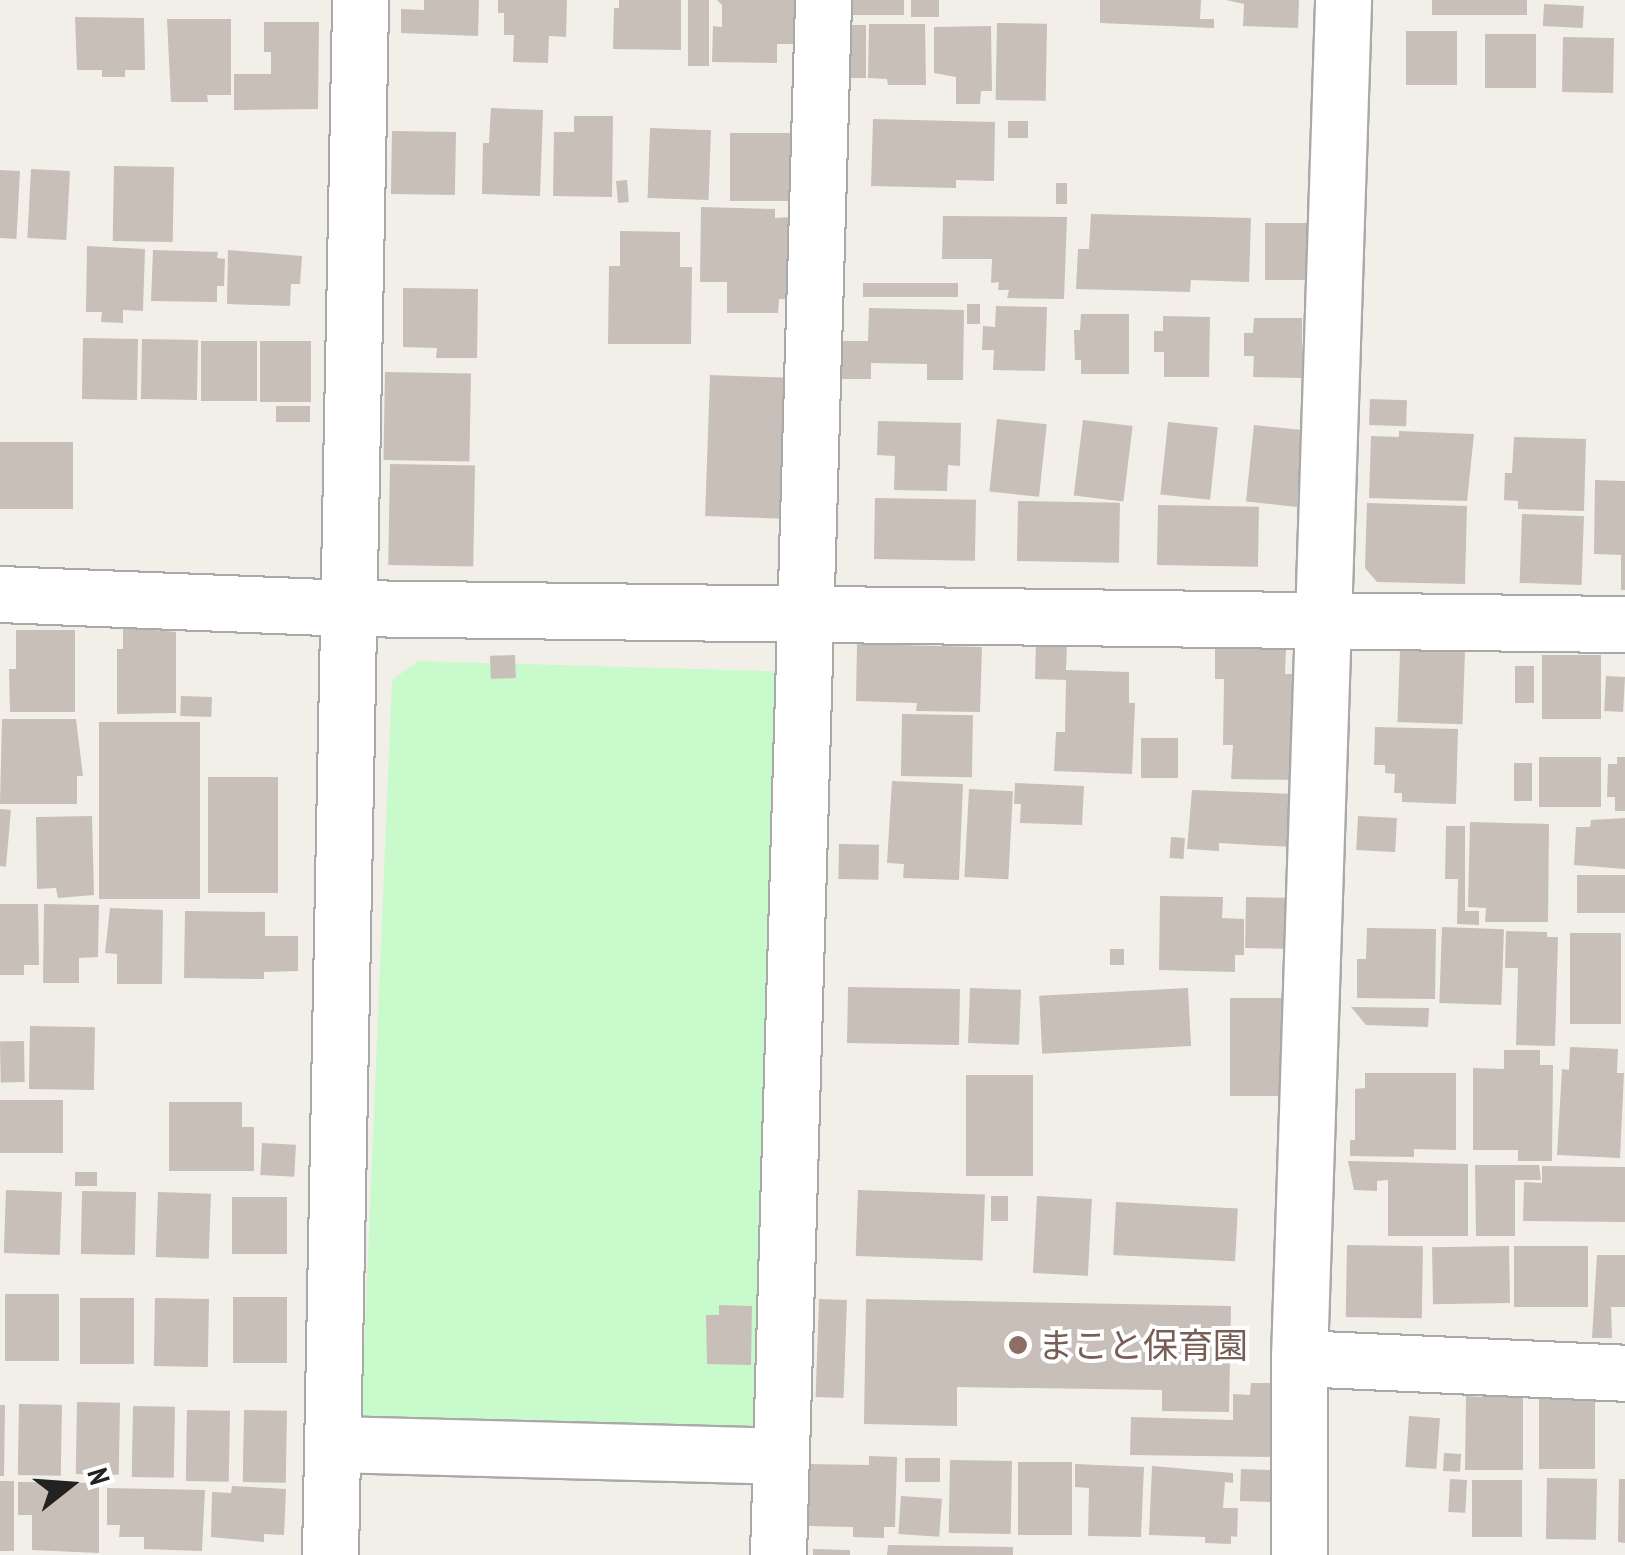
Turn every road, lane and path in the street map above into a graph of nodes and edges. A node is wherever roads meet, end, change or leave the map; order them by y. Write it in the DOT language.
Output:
graph roads {
  1 [pos="360,0"];
  2 [pos="823,0"];
  3 [pos="1343,0"];
  4 [pos="0,594"];
  5 [pos="346,608"];
  6 [pos="805,614"];
  7 [pos="1322,616"];
  8 [pos="1625,624"];
  9 [pos="1299,1358"];
  10 [pos="1625,1373"];
  11 [pos="333,1444"];
  12 [pos="780,1456"];
  13 [pos="330,1555"];
  14 [pos="778,1555"];
  15 [pos="1298,1555"];
  1 -- 5 [label="street"];
  2 -- 6 [label="street"];
  3 -- 7 [label="street"];
  4 -- 5 [label="street"];
  5 -- 6 [label="street"];
  5 -- 11 [label="street"];
  6 -- 7 [label="street"];
  6 -- 12 [label="street"];
  7 -- 8 [label="street"];
  7 -- 9 [label="street"];
  9 -- 10 [label="street"];
  9 -- 15 [label="street"];
  11 -- 12 [label="street"];
  11 -- 13 [label="street"];
  12 -- 14 [label="street"];
}
